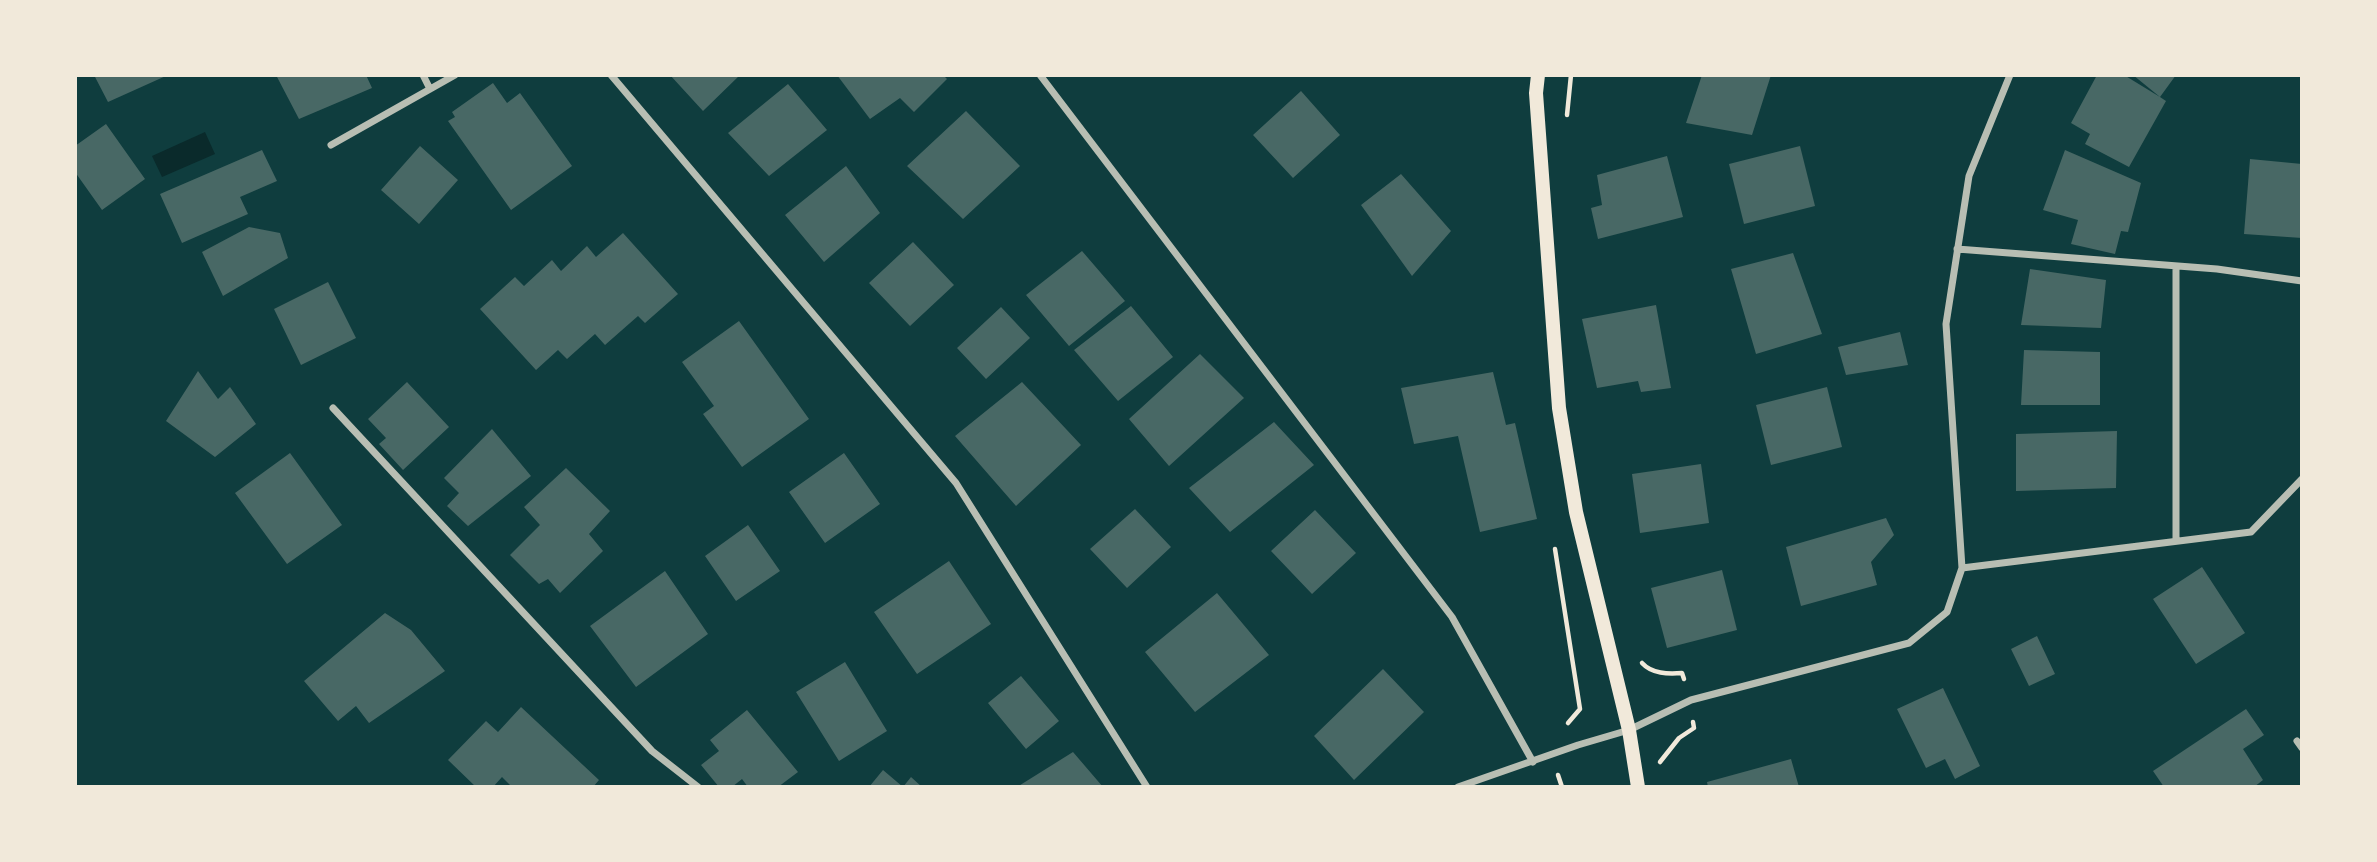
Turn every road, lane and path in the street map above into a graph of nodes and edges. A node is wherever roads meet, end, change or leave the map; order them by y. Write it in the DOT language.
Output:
graph roads {
  1 [pos="423,75"];
  2 [pos="455,75"];
  3 [pos="611,75"];
  4 [pos="1040,75"];
  5 [pos="1538,75"];
  6 [pos="1571,75"];
  7 [pos="2010,75"];
  8 [pos="430,89"];
  9 [pos="1566,122"];
  10 [pos="331,145"];
  11 [pos="1957,249"];
  12 [pos="2176,266"];
  13 [pos="2302,281"];
  14 [pos="333,408"];
  15 [pos="2302,479"];
  16 [pos="2176,541"];
  17 [pos="1962,568"];
  18 [pos="1637,656"];
  19 [pos="1691,700"];
  20 [pos="1629,730"];
  21 [pos="1533,762"];
  22 [pos="1661,775"];
  23 [pos="698,787"];
  24 [pos="1147,787"];
  25 [pos="1458,787"];
  26 [pos="1638,787"];
  1 -- 8 [label="street"];
  2 -- 8 [label="street"];
  3 -- 24 [label="street"];
  4 -- 21 [label="street"];
  5 -- 20 [label="main road"];
  6 -- 9 [label="path"];
  7 -- 11 [label="street"];
  8 -- 10 [label="street"];
  11 -- 12 [label="street"];
  11 -- 17 [label="street"];
  12 -- 13 [label="street"];
  12 -- 16 [label="street"];
  14 -- 23 [label="street"];
  15 -- 16 [label="street"];
  16 -- 17 [label="street"];
  17 -- 19 [label="street"];
  18 -- 19 [label="path"];
  19 -- 20 [label="street"];
  19 -- 22 [label="path"];
  20 -- 21 [label="street"];
  20 -- 26 [label="main road"];
  21 -- 25 [label="street"];
}
